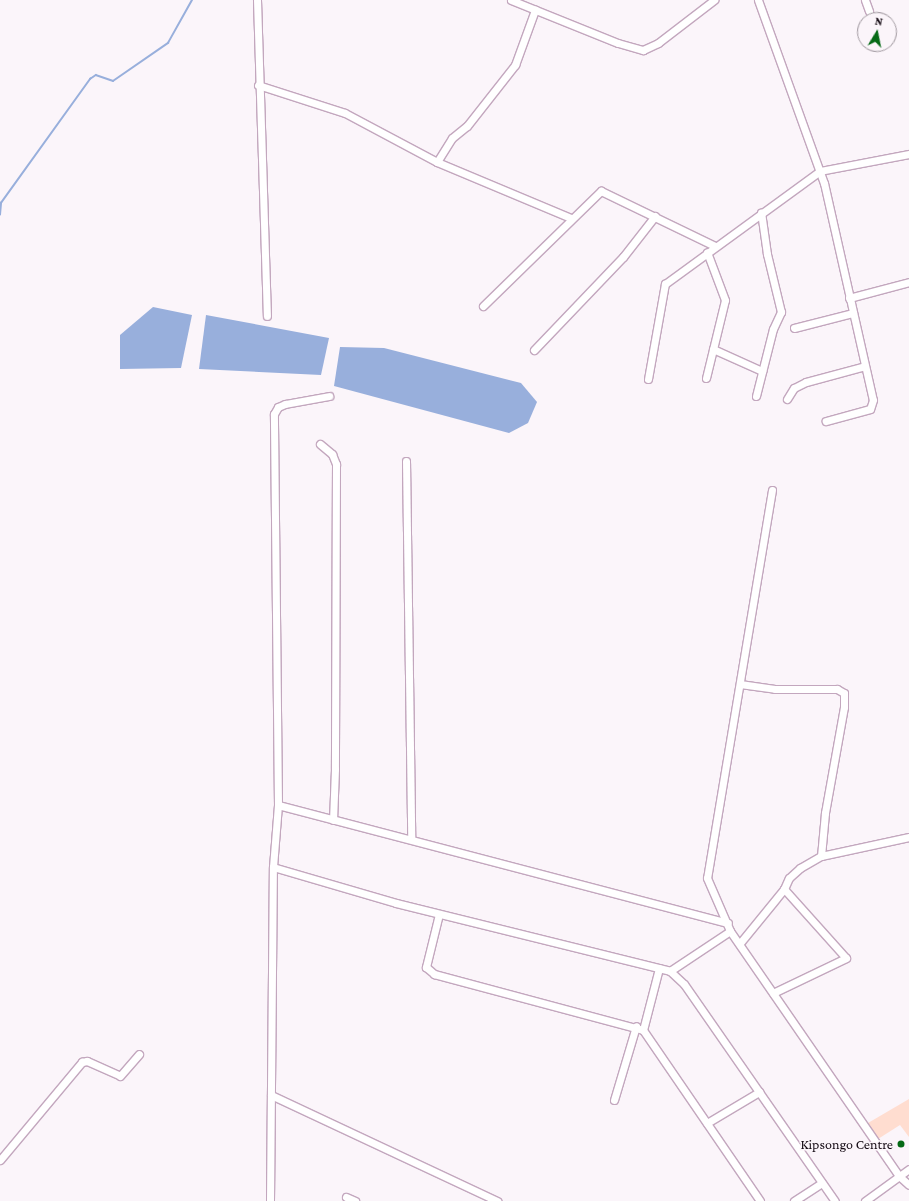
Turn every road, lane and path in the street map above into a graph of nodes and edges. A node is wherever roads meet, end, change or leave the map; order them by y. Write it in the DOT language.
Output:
graph roads {
  1 [pos="257,0"];
  2 [pos="511,0"];
  3 [pos="714,0"];
  4 [pos="758,0"];
  5 [pos="865,0"];
  6 [pos="535,10"];
  7 [pos="869,11"];
  8 [pos="258,85"];
  9 [pos="909,154"];
  10 [pos="438,162"];
  11 [pos="820,171"];
  12 [pos="761,212"];
  13 [pos="654,216"];
  14 [pos="571,218"];
  15 [pos="715,246"];
  16 [pos="707,252"];
  17 [pos="909,282"];
  18 [pos="849,298"];
  19 [pos="483,306"];
  20 [pos="853,312"];
  21 [pos="267,316"];
  22 [pos="794,328"];
  23 [pos="713,349"];
  24 [pos="534,350"];
  25 [pos="865,366"];
  26 [pos="762,370"];
  27 [pos="706,378"];
  28 [pos="648,379"];
  29 [pos="329,396"];
  30 [pos="756,396"];
  31 [pos="787,399"];
  32 [pos="826,421"];
  33 [pos="320,444"];
  34 [pos="406,461"];
  35 [pos="772,490"];
  36 [pos="740,684"];
  37 [pos="278,805"];
  38 [pos="333,820"];
  39 [pos="909,837"];
  40 [pos="411,839"];
  41 [pos="821,856"];
  42 [pos="273,867"];
  43 [pos="784,889"];
  44 [pos="439,914"];
  45 [pos="728,923"];
  46 [pos="730,931"];
  47 [pos="740,943"];
  48 [pos="659,968"];
  49 [pos="670,972"];
  50 [pos="773,994"];
  51 [pos="639,1028"];
  52 [pos="139,1054"];
  53 [pos="759,1092"];
  54 [pos="271,1095"];
  55 [pos="614,1100"];
  56 [pos="707,1123"];
  57 [pos="0,1160"];
  58 [pos="909,1170"];
  59 [pos="900,1176"];
  60 [pos="822,1183"];
  61 [pos="909,1185"];
  62 [pos="346,1197"];
  63 [pos="270,1201"];
  64 [pos="355,1201"];
  65 [pos="498,1201"];
  66 [pos="760,1201"];
  67 [pos="794,1201"];
  68 [pos="835,1201"];
  69 [pos="865,1201"];
  1 -- 8 [label="street"];
  2 -- 6 [label="street"];
  3 -- 6 [label="street"];
  4 -- 11 [label="street"];
  5 -- 7 [label="street"];
  6 -- 10 [label="street"];
  8 -- 10 [label="street"];
  8 -- 21 [label="street"];
  9 -- 11 [label="street"];
  10 -- 14 [label="street"];
  11 -- 12 [label="street"];
  11 -- 18 [label="street"];
  12 -- 15 [label="street"];
  12 -- 26 [label="street"];
  13 -- 14 [label="street"];
  13 -- 15 [label="street"];
  13 -- 24 [label="street"];
  14 -- 19 [label="street"];
  15 -- 16 [label="street"];
  16 -- 23 [label="street"];
  16 -- 28 [label="street"];
  17 -- 18 [label="street"];
  18 -- 20 [label="street"];
  20 -- 22 [label="street"];
  20 -- 25 [label="street"];
  23 -- 26 [label="street"];
  23 -- 27 [label="street"];
  25 -- 31 [label="street"];
  25 -- 32 [label="street"];
  26 -- 30 [label="street"];
  29 -- 37 [label="street"];
  33 -- 38 [label="street"];
  34 -- 40 [label="street"];
  35 -- 36 [label="street"];
  36 -- 41 [label="street"];
  36 -- 45 [label="street"];
  37 -- 38 [label="street"];
  37 -- 42 [label="street"];
  38 -- 40 [label="street"];
  39 -- 41 [label="street"];
  40 -- 45 [label="street"];
  41 -- 43 [label="street"];
  42 -- 44 [label="street"];
  42 -- 54 [label="street"];
  43 -- 47 [label="street"];
  43 -- 50 [label="street"];
  44 -- 48 [label="street"];
  44 -- 51 [label="street"];
  45 -- 46 [label="street"];
  46 -- 47 [label="street"];
  46 -- 49 [label="street"];
  47 -- 50 [label="street"];
  48 -- 49 [label="street"];
  48 -- 51 [label="street"];
  49 -- 53 [label="street"];
  50 -- 59 [label="street"];
  51 -- 55 [label="street"];
  51 -- 56 [label="street"];
  52 -- 57 [label="street"];
  53 -- 56 [label="street"];
  53 -- 60 [label="street"];
  54 -- 63 [label="street"];
  54 -- 65 [label="street"];
  56 -- 66 [label="street"];
  58 -- 59 [label="street"];
  59 -- 61 [label="street"];
  59 -- 69 [label="street"];
  60 -- 67 [label="street"];
  60 -- 68 [label="street"];
  62 -- 64 [label="street"];
}
